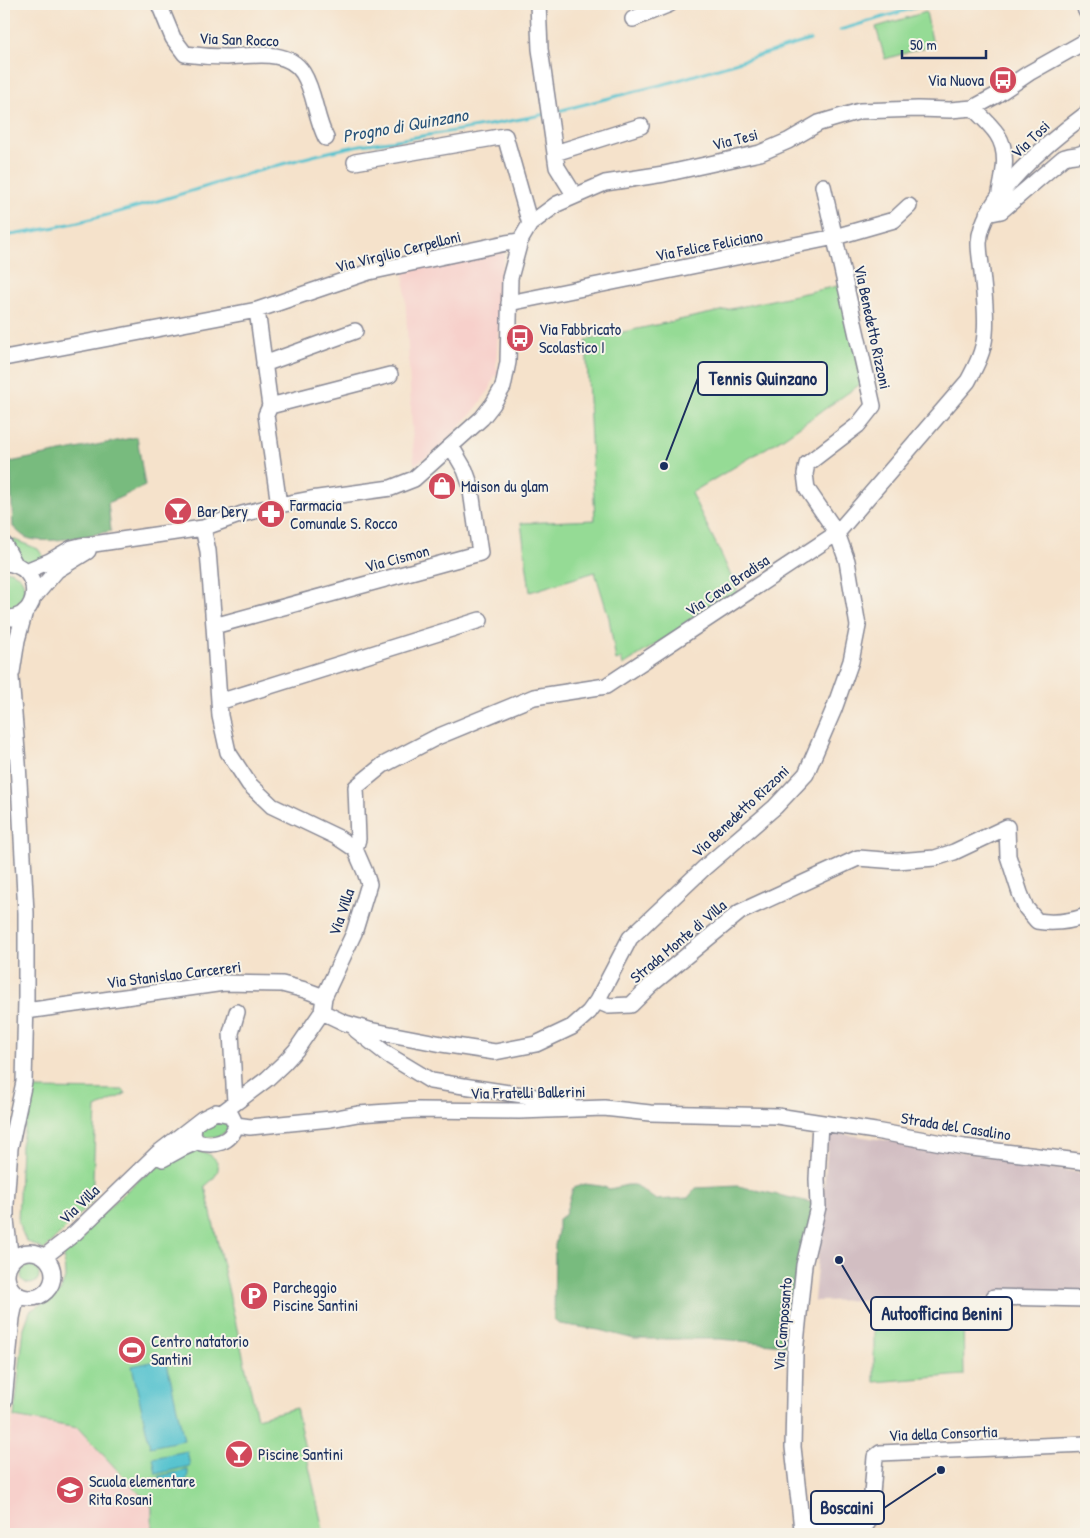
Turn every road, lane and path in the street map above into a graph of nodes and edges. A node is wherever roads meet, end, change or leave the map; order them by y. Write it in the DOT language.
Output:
graph roads {
  1 [pos="159,4"];
  2 [pos="538,4"];
  3 [pos="670,4"];
  4 [pos="1084,4"];
  5 [pos="1086,11"];
  6 [pos="633,20"];
  7 [pos="1086,42"];
  8 [pos="973,108"];
  9 [pos="1086,114"];
  10 [pos="641,126"];
  11 [pos="326,138"];
  12 [pos="1086,151"];
  13 [pos="555,153"];
  14 [pos="355,162"];
  15 [pos="823,186"];
  16 [pos="1000,192"];
  17 [pos="575,196"];
  18 [pos="909,206"];
  19 [pos="987,214"];
  20 [pos="530,224"];
  21 [pos="835,237"];
  22 [pos="520,241"];
  23 [pos="509,303"];
  24 [pos="257,310"];
  25 [pos="355,331"];
  26 [pos="4,358"];
  27 [pos="264,364"];
  28 [pos="390,376"];
  29 [pos="270,406"];
  30 [pos="451,446"];
  31 [pos="279,505"];
  32 [pos="203,528"];
  33 [pos="837,533"];
  34 [pos="105,543"];
  35 [pos="4,544"];
  36 [pos="15,566"];
  37 [pos="29,604"];
  38 [pos="4,618"];
  39 [pos="480,620"];
  40 [pos="214,626"];
  41 [pos="4,650"];
  42 [pos="11,678"];
  43 [pos="219,702"];
  44 [pos="355,849"];
  45 [pos="1086,916"];
  46 [pos="597,1001"];
  47 [pos="323,1004"];
  48 [pos="26,1011"];
  49 [pos="237,1012"];
  50 [pos="345,1023"];
  51 [pos="229,1107"];
  52 [pos="604,1108"];
  53 [pos="820,1123"];
  54 [pos="236,1125"];
  55 [pos="194,1126"];
  56 [pos="197,1142"];
  57 [pos="7,1148"];
  58 [pos="1086,1162"];
  59 [pos="138,1173"];
  60 [pos="8,1235"];
  61 [pos="24,1253"];
  62 [pos="47,1261"];
  63 [pos="11,1262"];
  64 [pos="12,1289"];
  65 [pos="994,1297"];
  66 [pos="1086,1299"];
  67 [pos="9,1319"];
  68 [pos="4,1401"];
  69 [pos="1086,1444"];
  70 [pos="802,1529"];
  1 -- 11 [label="street, Via San Rocco"];
  2 -- 13 [label="street"];
  3 -- 6 [label="street"];
  4 -- 5 [label="street"];
  7 -- 8 [label="street"];
  8 -- 16 [label="street, Via Tosi"];
  8 -- 17 [label="street, Via Tesi"];
  9 -- 16 [label="street, Via Tosi"];
  10 -- 13 [label="street"];
  12 -- 19 [label="street"];
  13 -- 17 [label="street"];
  14 -- 20 [label="street"];
  15 -- 21 [label="street, Via Benedetto Rizzoni"];
  16 -- 19 [label="street, Via Tosi"];
  17 -- 20 [label="street, Via Tesi"];
  18 -- 21 [label="street, Via Felice Feliciano"];
  19 -- 33 [label="street, Via Cava Bradisa"];
  20 -- 22 [label="street, Via Tesi"];
  21 -- 23 [label="street, Via Felice Feliciano"];
  21 -- 33 [label="street, Via Benedetto Rizzoni"];
  22 -- 23 [label="street, Via Tesi"];
  22 -- 24 [label="street, Via Virgilio Cerpelloni"];
  23 -- 30 [label="street, Via Tesi"];
  24 -- 26 [label="street, Via Virgilio Cerpelloni"];
  24 -- 27 [label="street"];
  25 -- 27 [label="street"];
  27 -- 29 [label="street"];
  28 -- 29 [label="street"];
  29 -- 31 [label="street"];
  30 -- 31 [label="street, Via Tesi"];
  30 -- 40 [label="street, Via Cismon"];
  31 -- 32 [label="street, Via Tesi"];
  32 -- 34 [label="street, Via Tesi"];
  32 -- 40 [label="street"];
  33 -- 44 [label="street, Via Cava Bradisa"];
  33 -- 46 [label="street, Via Benedetto Rizzoni"];
  34 -- 36 [label="street, Via Tesi"];
  34 -- 37 [label="street"];
  35 -- 36 [label="street"];
  36 -- 37 [label="street"];
  37 -- 38 [label="street"];
  37 -- 42 [label="street"];
  39 -- 43 [label="street"];
  40 -- 43 [label="street"];
  41 -- 42 [label="street"];
  42 -- 48 [label="street"];
  43 -- 44 [label="street"];
  44 -- 47 [label="street, Via Villa"];
  45 -- 46 [label="street, Strada Monte di Villa"];
  46 -- 50 [label="street"];
  47 -- 48 [label="street, Via Stanislao Carcereri"];
  47 -- 50 [label="street"];
  47 -- 51 [label="street, Via Villa"];
  48 -- 57 [label="street"];
  49 -- 51 [label="street"];
  50 -- 52 [label="street"];
  51 -- 54 [label="street"];
  51 -- 55 [label="street, Via Villa"];
  52 -- 53 [label="street, Via Fratelli Ballerini"];
  52 -- 54 [label="street, Via Fratelli Ballerini"];
  53 -- 58 [label="street, Strada del Casalino"];
  53 -- 70 [label="street, Via Camposanto"];
  54 -- 56 [label="street, Via Villa"];
  55 -- 56 [label="street"];
  55 -- 59 [label="street, Via Villa"];
  56 -- 59 [label="street, Via Villa"];
  57 -- 60 [label="street"];
  59 -- 62 [label="street, Via Villa"];
  60 -- 61 [label="street"];
  60 -- 63 [label="street"];
  61 -- 62 [label="street"];
  61 -- 63 [label="street"];
  62 -- 64 [label="street"];
  63 -- 64 [label="street"];
  64 -- 67 [label="street"];
  65 -- 66 [label="street"];
  67 -- 68 [label="street"];
  69 -- 70 [label="street, Via della Consortia"];
}
